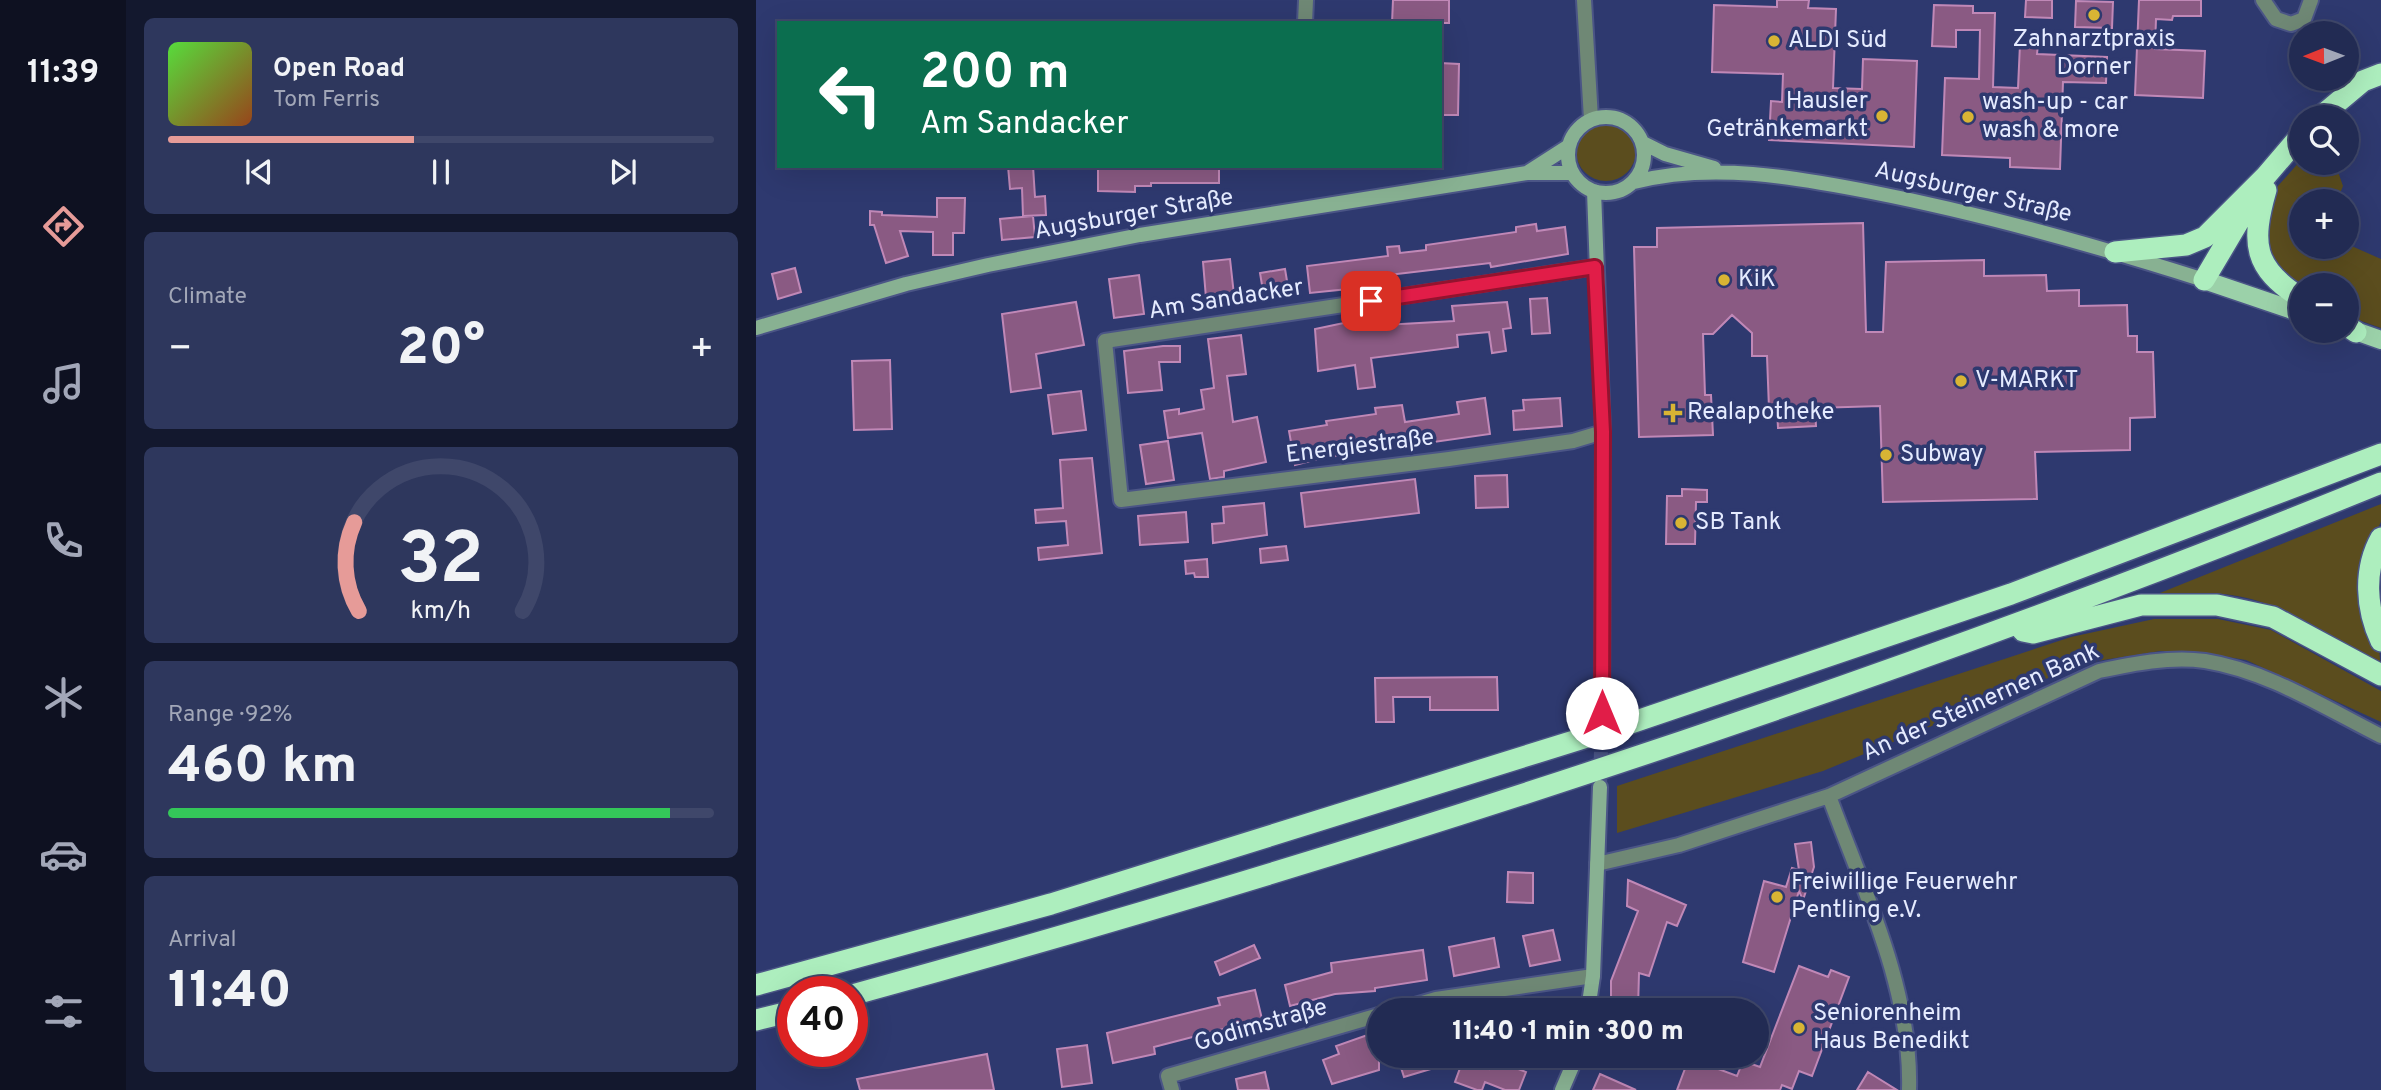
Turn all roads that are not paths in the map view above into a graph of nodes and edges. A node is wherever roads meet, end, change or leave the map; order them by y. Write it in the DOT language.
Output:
graph roads {
  1 [pos="1306,0"];
  2 [pos="1584,0"];
  3 [pos="2263,0"];
  4 [pos="2311,0"];
  5 [pos="1305,21"];
  6 [pos="2381,74"];
  7 [pos="2334,105"];
  8 [pos="1591,119"];
  9 [pos="1643,143"];
  10 [pos="1569,146"];
  11 [pos="2289,149"];
  12 [pos="2272,168"];
  13 [pos="1726,172"];
  14 [pos="1527,173"];
  15 [pos="1573,173"];
  16 [pos="1634,182"];
  17 [pos="1594,191"];
  18 [pos="2115,252"];
  19 [pos="1595,267"];
  20 [pos="2204,281"];
  21 [pos="2289,291"];
  22 [pos="2289,309"];
  23 [pos="756,328"];
  24 [pos="2359,332"];
  25 [pos="2381,340"];
  26 [pos="1603,432"];
  27 [pos="2381,454"];
  28 [pos="2381,483"];
  29 [pos="1121,500"];
  30 [pos="2381,538"];
  31 [pos="2007,629"];
  32 [pos="2381,640"];
  33 [pos="2381,675"];
  34 [pos="1602,713"];
  35 [pos="2381,736"];
  36 [pos="1600,787"];
  37 [pos="1829,796"];
  38 [pos="1597,864"];
  39 [pos="1593,976"];
  40 [pos="756,985"];
  41 [pos="868,991"];
  42 [pos="1443,998"];
  43 [pos="1590,998"];
  44 [pos="777,1015"];
  45 [pos="1367,1018"];
  46 [pos="756,1020"];
  47 [pos="1571,1068"];
  48 [pos="1171,1090"];
  49 [pos="1562,1090"];
  50 [pos="1909,1090"];
  1 -- 5 [label="street"];
  2 -- 8 [label="street"];
  3 -- 4 [label="street"];
  6 -- 7 [label="highway"];
  8 -- 9 [label="street"];
  8 -- 10 [label="street"];
  9 -- 13 [label="street, Augsburger Straße"];
  9 -- 16 [label="street"];
  10 -- 14 [label="street, Augsburger Straße"];
  10 -- 15 [label="street"];
  11 -- 12 [label="highway"];
  12 -- 18 [label="highway"];
  12 -- 20 [label="highway"];
  12 -- 21 [label="highway"];
  13 -- 16 [label="street, Augsburger Straße"];
  13 -- 18 [label="street, Augsburger Straße"];
  14 -- 15 [label="street, Augsburger Straße"];
  14 -- 23 [label="street, Augsburger Straße"];
  15 -- 17 [label="street"];
  16 -- 17 [label="street"];
  17 -- 19 [label="street"];
  18 -- 20 [label="street, Augsburger Straße"];
  19 -- 26 [label="street"];
  19 -- 29 [label="street, Am Sandacker"];
  20 -- 22 [label="main road"];
  24 -- 25 [label="main road"];
  26 -- 29 [label="street, Energiestraße"];
  26 -- 34 [label="street"];
  27 -- 40 [label="highway"];
  28 -- 31 [label="highway"];
  30 -- 32 [label="highway"];
  31 -- 33 [label="highway"];
  31 -- 41 [label="highway"];
  35 -- 37 [label="street, An der Steinernen Bank"];
  36 -- 38 [label="street"];
  37 -- 38 [label="street, An der Steinernen Bank"];
  37 -- 50 [label="street"];
  38 -- 39 [label="street"];
  39 -- 42 [label="street"];
  39 -- 43 [label="street"];
  44 -- 46 [label="highway"];
  45 -- 48 [label="street, Godimstraße"];
  47 -- 49 [label="street"];
}
